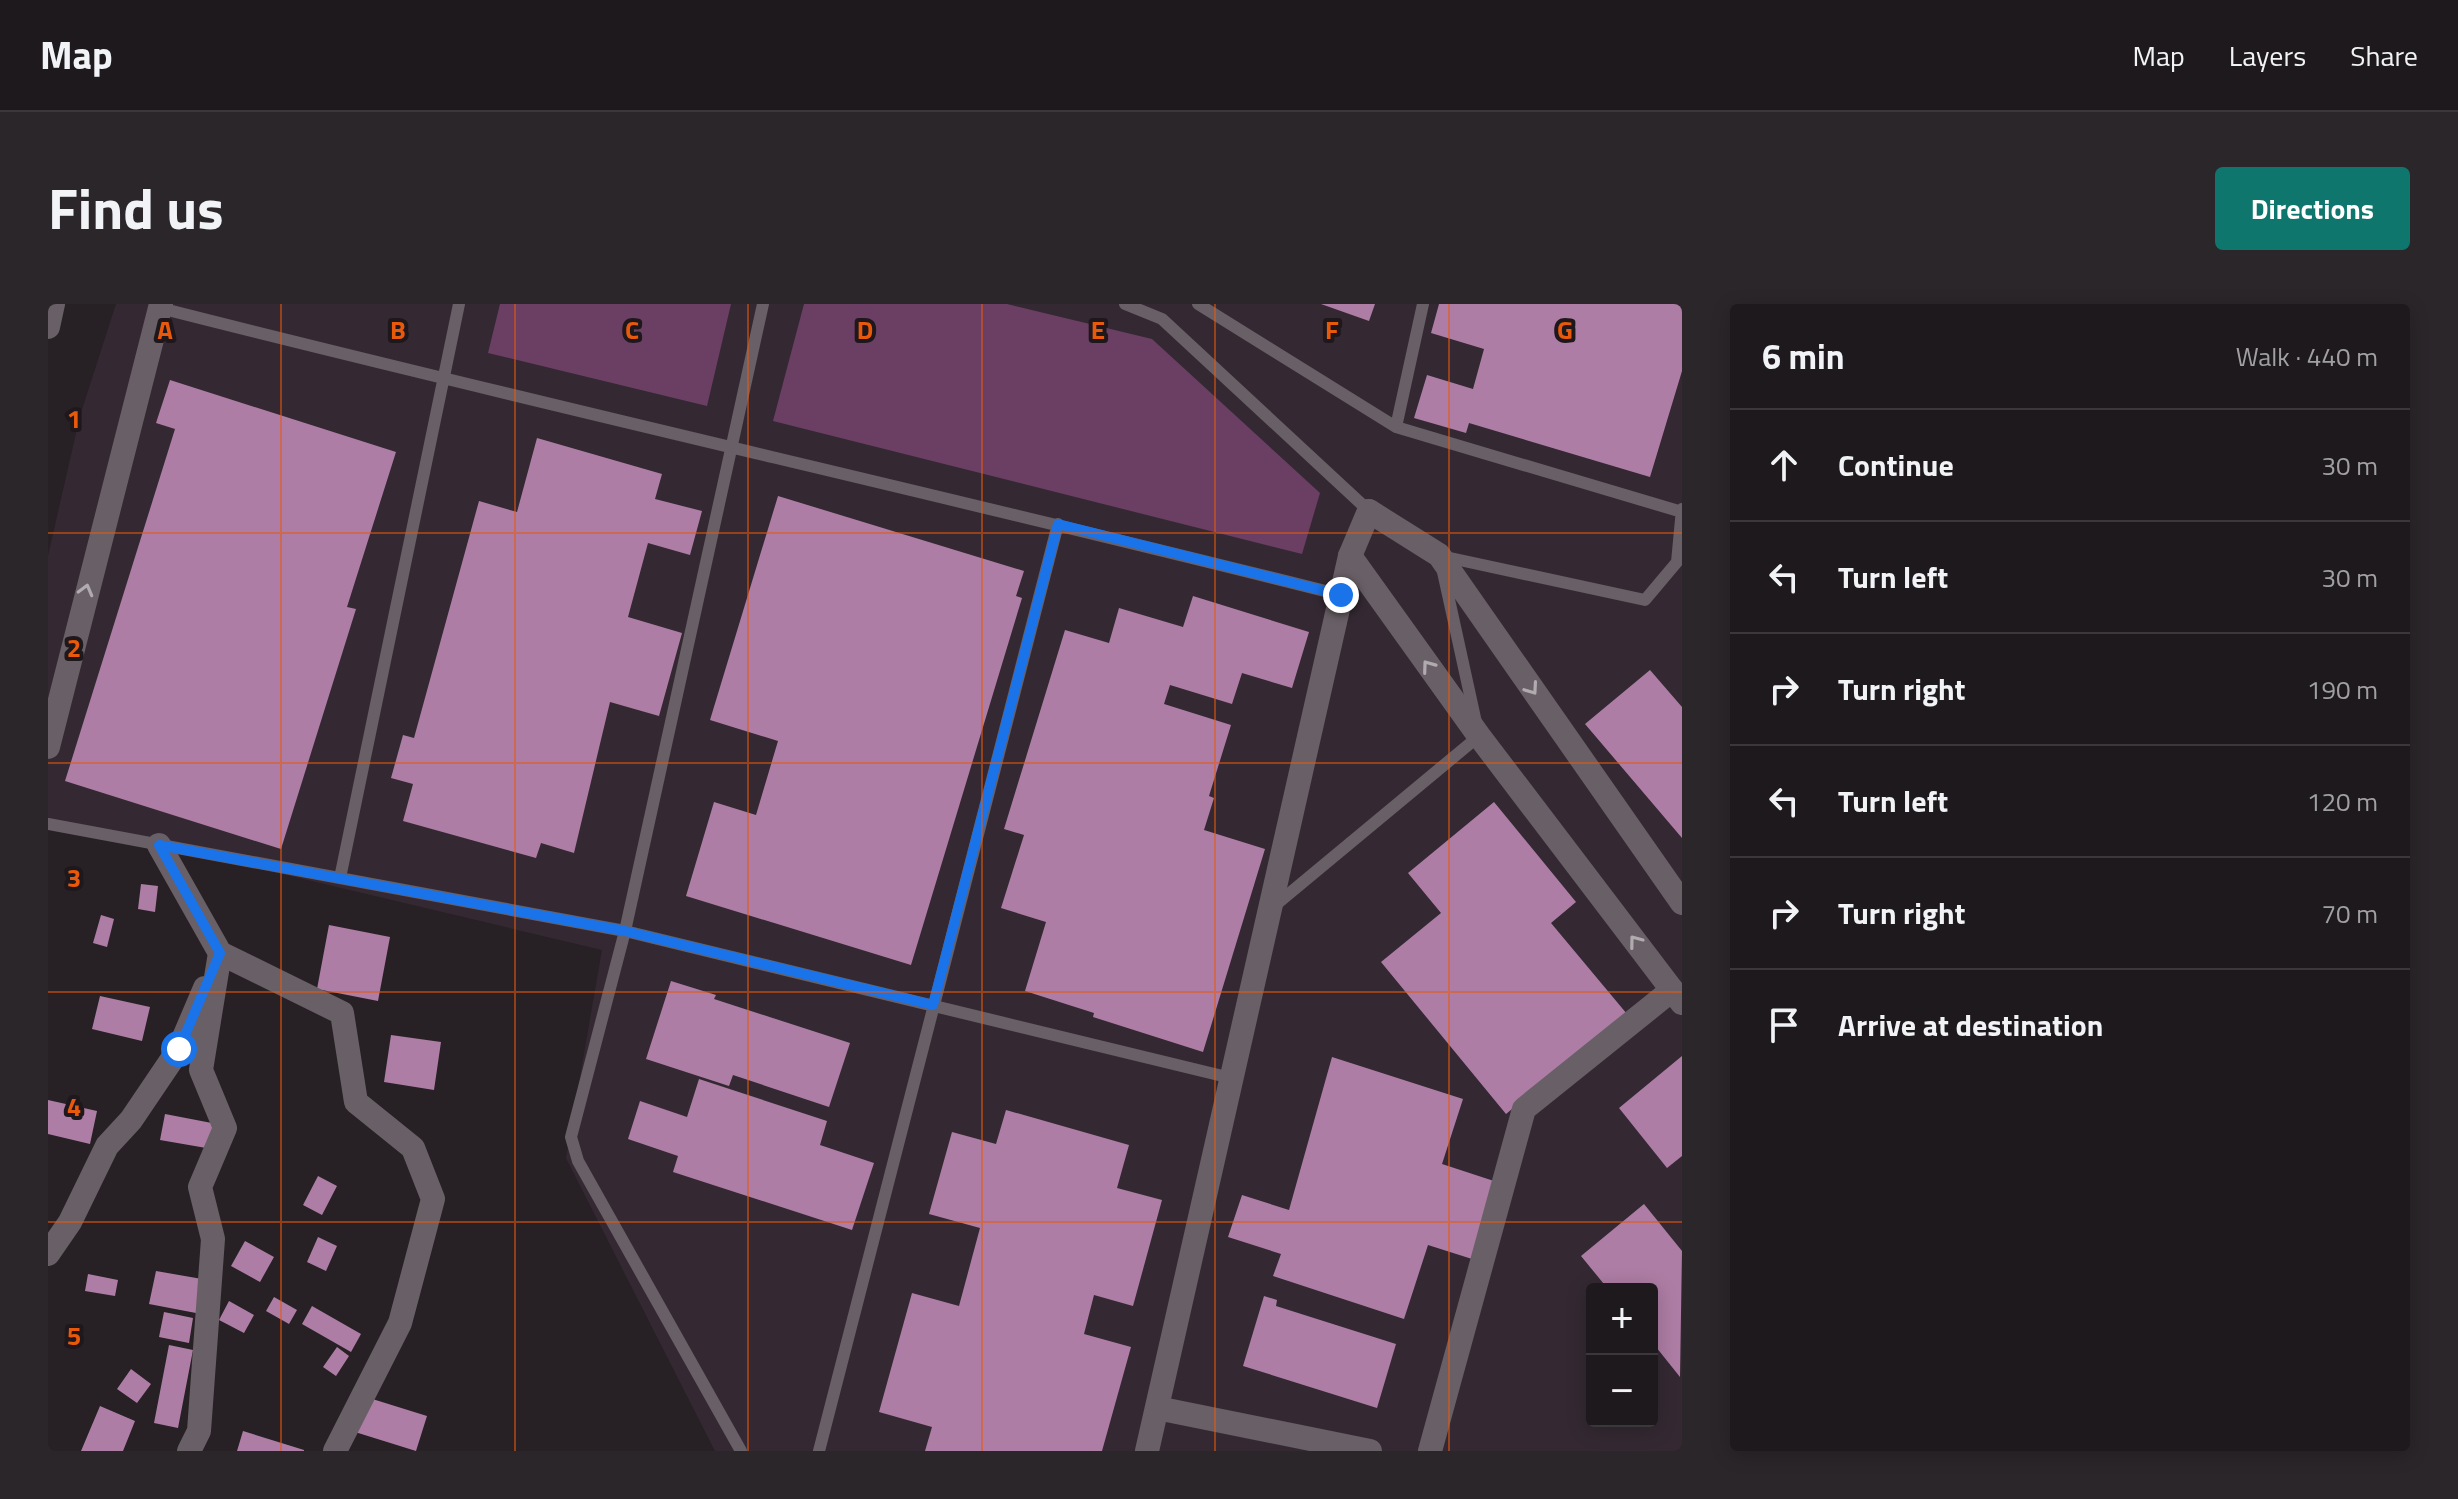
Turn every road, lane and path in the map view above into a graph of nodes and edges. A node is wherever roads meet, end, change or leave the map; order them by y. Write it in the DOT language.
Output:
graph roads {
  1 [pos="53,304"];
  2 [pos="459,304"];
  3 [pos="763,304"];
  4 [pos="1125,304"];
  5 [pos="1198,304"];
  6 [pos="1423,304"];
  7 [pos="161,306"];
  8 [pos="48,327"];
  9 [pos="441,379"];
  10 [pos="1396,427"];
  11 [pos="729,449"];
  12 [pos="1369,511"];
  13 [pos="1682,511"];
  14 [pos="1058,524"];
  15 [pos="1439,555"];
  16 [pos="1350,556"];
  17 [pos="1341,595"];
  18 [pos="1479,736"];
  19 [pos="48,747"];
  20 [pos="48,824"];
  21 [pos="159,845"];
  22 [pos="340,878"];
  23 [pos="1682,903"];
  24 [pos="1270,910"];
  25 [pos="625,931"];
  26 [pos="220,953"];
  27 [pos="1677,996"];
  28 [pos="933,1005"];
  29 [pos="1231,1078"];
  30 [pos="48,1254"];
  31 [pos="1157,1408"];
  32 [pos="189,1451"];
  33 [pos="335,1451"];
  34 [pos="741,1451"];
  35 [pos="819,1451"];
  36 [pos="1147,1451"];
  37 [pos="1370,1451"];
  38 [pos="1430,1451"];
  1 -- 8 [label="street"];
  2 -- 9 [label="lane"];
  3 -- 11 [label="lane"];
  4 -- 12 [label="lane"];
  5 -- 10 [label="lane"];
  6 -- 10 [label="lane"];
  7 -- 9 [label="lane"];
  19 -- 7 [label="street, one-way"];
  9 -- 11 [label="lane"];
  9 -- 22 [label="lane"];
  10 -- 13 [label="lane"];
  11 -- 14 [label="lane"];
  11 -- 25 [label="lane"];
  12 -- 15 [label="street"];
  12 -- 16 [label="street"];
  13 -- 15 [label="lane"];
  14 -- 17 [label="lane"];
  14 -- 28 [label="lane"];
  15 -- 18 [label="lane"];
  15 -- 23 [label="street, one-way"];
  16 -- 17 [label="street"];
  18 -- 16 [label="street, one-way"];
  17 -- 24 [label="street"];
  18 -- 24 [label="lane"];
  27 -- 18 [label="street, one-way"];
  20 -- 21 [label="lane"];
  21 -- 22 [label="lane"];
  21 -- 26 [label="street"];
  22 -- 25 [label="lane"];
  24 -- 29 [label="street"];
  25 -- 28 [label="lane"];
  25 -- 34 [label="lane"];
  26 -- 30 [label="street"];
  26 -- 32 [label="street"];
  26 -- 33 [label="street"];
  27 -- 38 [label="street"];
  28 -- 29 [label="lane"];
  28 -- 35 [label="lane"];
  29 -- 31 [label="street"];
  31 -- 36 [label="street"];
  31 -- 37 [label="street"];
}
